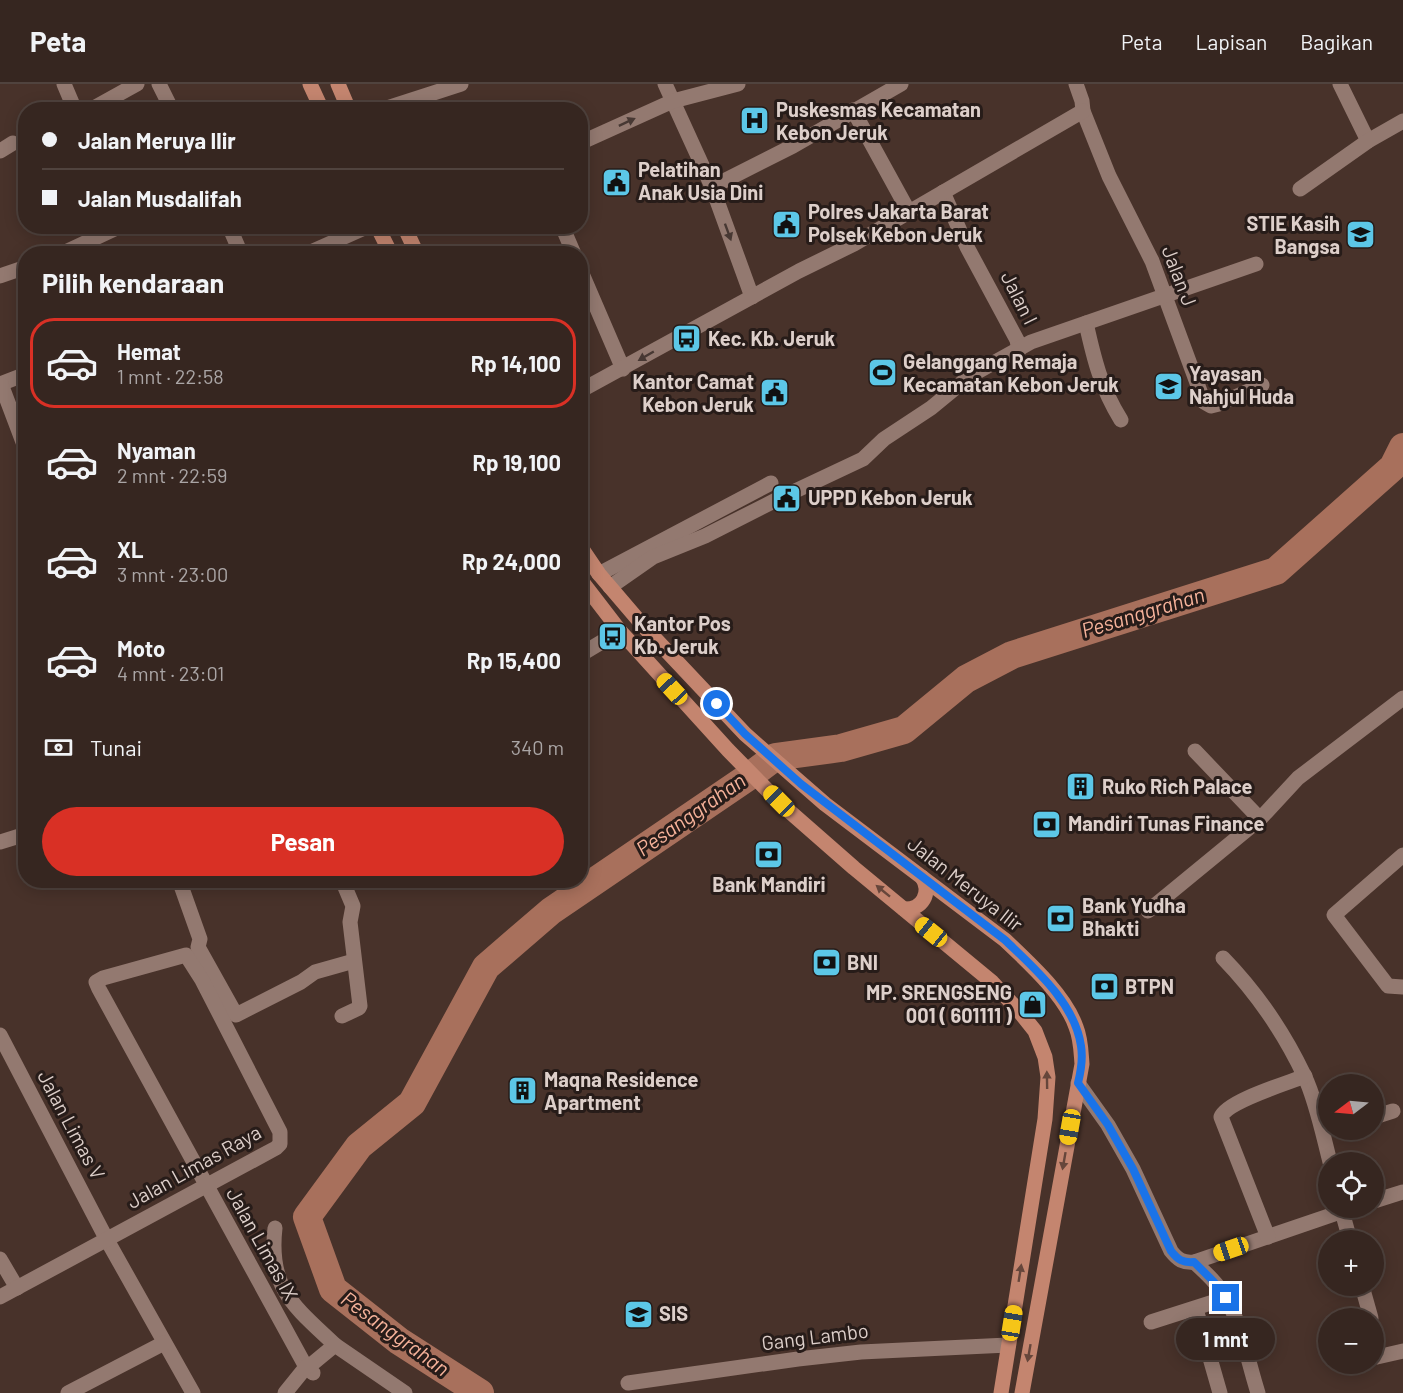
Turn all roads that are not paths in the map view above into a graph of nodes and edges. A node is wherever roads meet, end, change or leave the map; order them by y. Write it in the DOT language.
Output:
graph roads {
  1 [pos="64,84"];
  2 [pos="137,84"];
  3 [pos="159,84"];
  4 [pos="310,84"];
  5 [pos="338,84"];
  6 [pos="461,84"];
  7 [pos="665,84"];
  8 [pos="738,84"];
  9 [pos="901,84"];
  10 [pos="1076,84"];
  11 [pos="1340,84"];
  12 [pos="673,101"];
  13 [pos="72,102"];
  14 [pos="104,102"];
  15 [pos="168,102"];
  16 [pos="318,102"];
  17 [pos="346,102"];
  18 [pos="406,102"];
  19 [pos="853,110"];
  20 [pos="1083,111"];
  21 [pos="1403,121"];
  22 [pos="588,139"];
  23 [pos="1368,141"];
  24 [pos="712,187"];
  25 [pos="1300,189"];
  26 [pos="944,192"];
  27 [pos="909,212"];
  28 [pos="104,234"];
  29 [pos="351,234"];
  30 [pos="78,246"];
  31 [pos="324,246"];
  32 [pos="1256,264"];
  33 [pos="18,270"];
  34 [pos="0,276"];
  35 [pos="588,288"];
  36 [pos="1164,296"];
  37 [pos="752,297"];
  38 [pos="1086,323"];
  39 [pos="1019,350"];
  40 [pos="623,369"];
  41 [pos="18,378"];
  42 [pos="0,384"];
  43 [pos="1262,385"];
  44 [pos="588,387"];
  45 [pos="1121,420"];
  46 [pos="18,430"];
  47 [pos="771,483"];
  48 [pos="588,558"];
  49 [pos="599,574"];
  50 [pos="610,587"];
  51 [pos="588,589"];
  52 [pos="646,629"];
  53 [pos="620,631"];
  54 [pos="630,642"];
  55 [pos="588,650"];
  56 [pos="1403,698"];
  57 [pos="1195,751"];
  58 [pos="1260,819"];
  59 [pos="18,836"];
  60 [pos="0,842"];
  61 [pos="1403,855"];
  62 [pos="922,877"];
  63 [pos="182,888"];
  64 [pos="345,888"];
  65 [pos="904,909"];
  66 [pos="1148,910"];
  67 [pos="1223,958"];
  68 [pos="354,962"];
  69 [pos="202,980"];
  70 [pos="1403,987"];
  71 [pos="342,1016"];
  72 [pos="0,1035"];
  73 [pos="1305,1076"];
  74 [pos="1078,1083"];
  75 [pos="1318,1108"];
  76 [pos="1393,1111"];
  77 [pos="1384,1114"];
  78 [pos="206,1185"];
  79 [pos="1403,1192"];
  80 [pos="1384,1198"];
  81 [pos="1320,1218"];
  82 [pos="275,1228"];
  83 [pos="1268,1237"];
  84 [pos="107,1240"];
  85 [pos="0,1259"];
  86 [pos="1194,1262"];
  87 [pos="17,1288"];
  88 [pos="0,1297"];
  89 [pos="1226,1298"];
  90 [pos="1196,1309"];
  91 [pos="1151,1322"];
  92 [pos="164,1343"];
  93 [pos="335,1345"];
  94 [pos="1008,1345"];
  95 [pos="1403,1351"];
  96 [pos="1384,1355"];
  97 [pos="310,1368"];
  98 [pos="628,1383"];
  99 [pos="68,1393"];
  100 [pos="193,1393"];
  101 [pos="285,1393"];
  102 [pos="298,1393"];
  103 [pos="405,1393"];
  104 [pos="1001,1393"];
  105 [pos="1022,1393"];
  106 [pos="1220,1393"];
  107 [pos="1258,1393"];
  1 -- 13 [label="street"];
  2 -- 14 [label="street"];
  3 -- 15 [label="street"];
  4 -- 16 [label="main road"];
  5 -- 17 [label="main road"];
  6 -- 18 [label="street"];
  7 -- 12 [label="street"];
  8 -- 12 [label="street"];
  9 -- 19 [label="street"];
  10 -- 20 [label="street, Jalan J"];
  11 -- 23 [label="street"];
  22 -- 12 [label="street, one-way"];
  12 -- 24 [label="street"];
  19 -- 24 [label="street"];
  19 -- 27 [label="street"];
  20 -- 26 [label="street"];
  20 -- 36 [label="street, Jalan J"];
  21 -- 23 [label="street"];
  23 -- 25 [label="street"];
  24 -- 37 [label="street, one-way"];
  26 -- 27 [label="street"];
  26 -- 39 [label="street, Jalan I"];
  27 -- 37 [label="street"];
  28 -- 30 [label="street"];
  29 -- 31 [label="street"];
  32 -- 36 [label="street, Jalan I"];
  33 -- 34 [label="street"];
  35 -- 40 [label="street"];
  36 -- 38 [label="street, Jalan I"];
  36 -- 43 [label="street, Jalan J"];
  37 -- 40 [label="street, one-way"];
  38 -- 39 [label="street, Jalan I"];
  38 -- 45 [label="street"];
  39 -- 50 [label="street"];
  40 -- 44 [label="street"];
  41 -- 42 [label="street"];
  42 -- 46 [label="street"];
  47 -- 49 [label="street"];
  48 -- 49 [label="main road, Jalan Meruya Ilir"];
  49 -- 50 [label="main road, Jalan Meruya Ilir"];
  50 -- 52 [label="main road, Jalan Meruya Ilir"];
  51 -- 53 [label="main road"];
  52 -- 54 [label="main road"];
  52 -- 62 [label="main road, Jalan Meruya Ilir"];
  53 -- 54 [label="main road"];
  53 -- 55 [label="street"];
  65 -- 54 [label="main road, one-way"];
  56 -- 58 [label="street"];
  57 -- 58 [label="street"];
  58 -- 66 [label="street"];
  59 -- 60 [label="street"];
  61 -- 70 [label="street"];
  62 -- 65 [label="main road"];
  62 -- 74 [label="main road, Jalan Meruya Ilir"];
  63 -- 68 [label="street"];
  64 -- 68 [label="street"];
  94 -- 65 [label="main road, one-way"];
  67 -- 73 [label="street"];
  68 -- 71 [label="street"];
  69 -- 78 [label="street, Jalan Limas Raya"];
  69 -- 78 [label="street, Jalan Limas IX"];
  72 -- 84 [label="street, Jalan Limas V"];
  73 -- 75 [label="street"];
  73 -- 83 [label="street"];
  74 -- 86 [label="street"];
  74 -- 105 [label="main road, Jalan Meruya Ilir, one-way"];
  76 -- 77 [label="street"];
  78 -- 84 [label="street, Jalan Limas Raya"];
  78 -- 97 [label="street, Jalan Limas IX"];
  79 -- 80 [label="street"];
  81 -- 83 [label="street"];
  82 -- 93 [label="street"];
  83 -- 86 [label="street"];
  84 -- 87 [label="street, Jalan Limas Raya"];
  84 -- 92 [label="street, Jalan Limas V"];
  85 -- 87 [label="street"];
  86 -- 89 [label="street"];
  87 -- 88 [label="street, Jalan Limas Raya"];
  89 -- 90 [label="street"];
  89 -- 107 [label="street"];
  90 -- 91 [label="street"];
  90 -- 106 [label="street"];
  92 -- 99 [label="street"];
  92 -- 100 [label="street, Jalan Limas V"];
  93 -- 97 [label="street"];
  93 -- 103 [label="street"];
  94 -- 98 [label="street, Gang Lambo"];
  94 -- 104 [label="main road"];
  95 -- 96 [label="street"];
  97 -- 101 [label="street"];
  97 -- 102 [label="street"];
}
